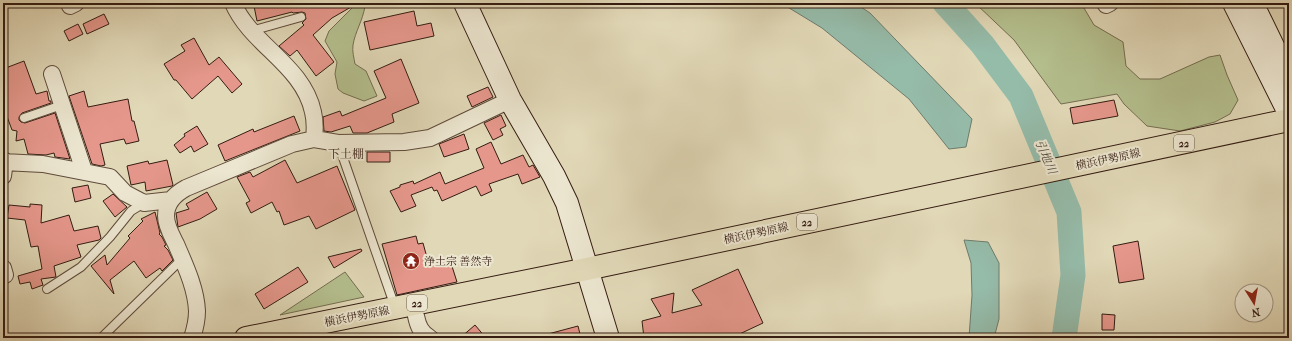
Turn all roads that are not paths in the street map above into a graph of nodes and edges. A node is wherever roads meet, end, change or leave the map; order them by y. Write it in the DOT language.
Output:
graph roads {
  1 [pos="465,3"];
  2 [pos="1106,3"];
  3 [pos="1110,3"];
  4 [pos="1234,3"];
  5 [pos="1252,3"];
  6 [pos="236,5"];
  7 [pos="301,17"];
  8 [pos="251,31"];
  9 [pos="52,74"];
  10 [pos="1289,79"];
  11 [pos="510,100"];
  12 [pos="62,105"];
  13 [pos="1289,112"];
  14 [pos="24,118"];
  15 [pos="1289,120"];
  16 [pos="1289,135"];
  17 [pos="314,139"];
  18 [pos="338,142"];
  19 [pos="4,166"];
  20 [pos="84,171"];
  21 [pos="1080,171"];
  22 [pos="171,200"];
  23 [pos="144,203"];
  24 [pos="182,259"];
  25 [pos="589,274"];
  26 [pos="47,290"];
  27 [pos="395,308"];
  28 [pos="416,316"];
  29 [pos="101,338"];
  30 [pos="192,338"];
  31 [pos="246,338"];
  32 [pos="309,338"];
  33 [pos="430,338"];
  34 [pos="608,338"];
  1 -- 11 [label="street"];
  2 -- 3 [label="street"];
  4 -- 13 [label="street"];
  5 -- 10 [label="street"];
  6 -- 8 [label="street"];
  7 -- 8 [label="lane"];
  8 -- 17 [label="street"];
  9 -- 12 [label="street"];
  11 -- 18 [label="street"];
  11 -- 25 [label="street"];
  12 -- 14 [label="lane"];
  12 -- 20 [label="street"];
  15 -- 21 [label="main road, 横浜伊勢原線 / 22"];
  16 -- 21 [label="main road, 横浜伊勢原線 / 22"];
  17 -- 18 [label="street"];
  17 -- 22 [label="street"];
  18 -- 27 [label="lane"];
  19 -- 20 [label="street"];
  20 -- 23 [label="street"];
  21 -- 25 [label="main road, 横浜伊勢原線 / 22"];
  22 -- 23 [label="street"];
  22 -- 24 [label="street"];
  23 -- 26 [label="lane"];
  24 -- 29 [label="lane"];
  24 -- 30 [label="street"];
  25 -- 27 [label="main road, 横浜伊勢原線 / 22"];
  25 -- 28 [label="main road, 横浜伊勢原線 / 22"];
  25 -- 34 [label="street"];
  27 -- 31 [label="main road, 横浜伊勢原線 / 22"];
  28 -- 32 [label="main road, 横浜伊勢原線 / 22"];
  28 -- 33 [label="street"];
}
